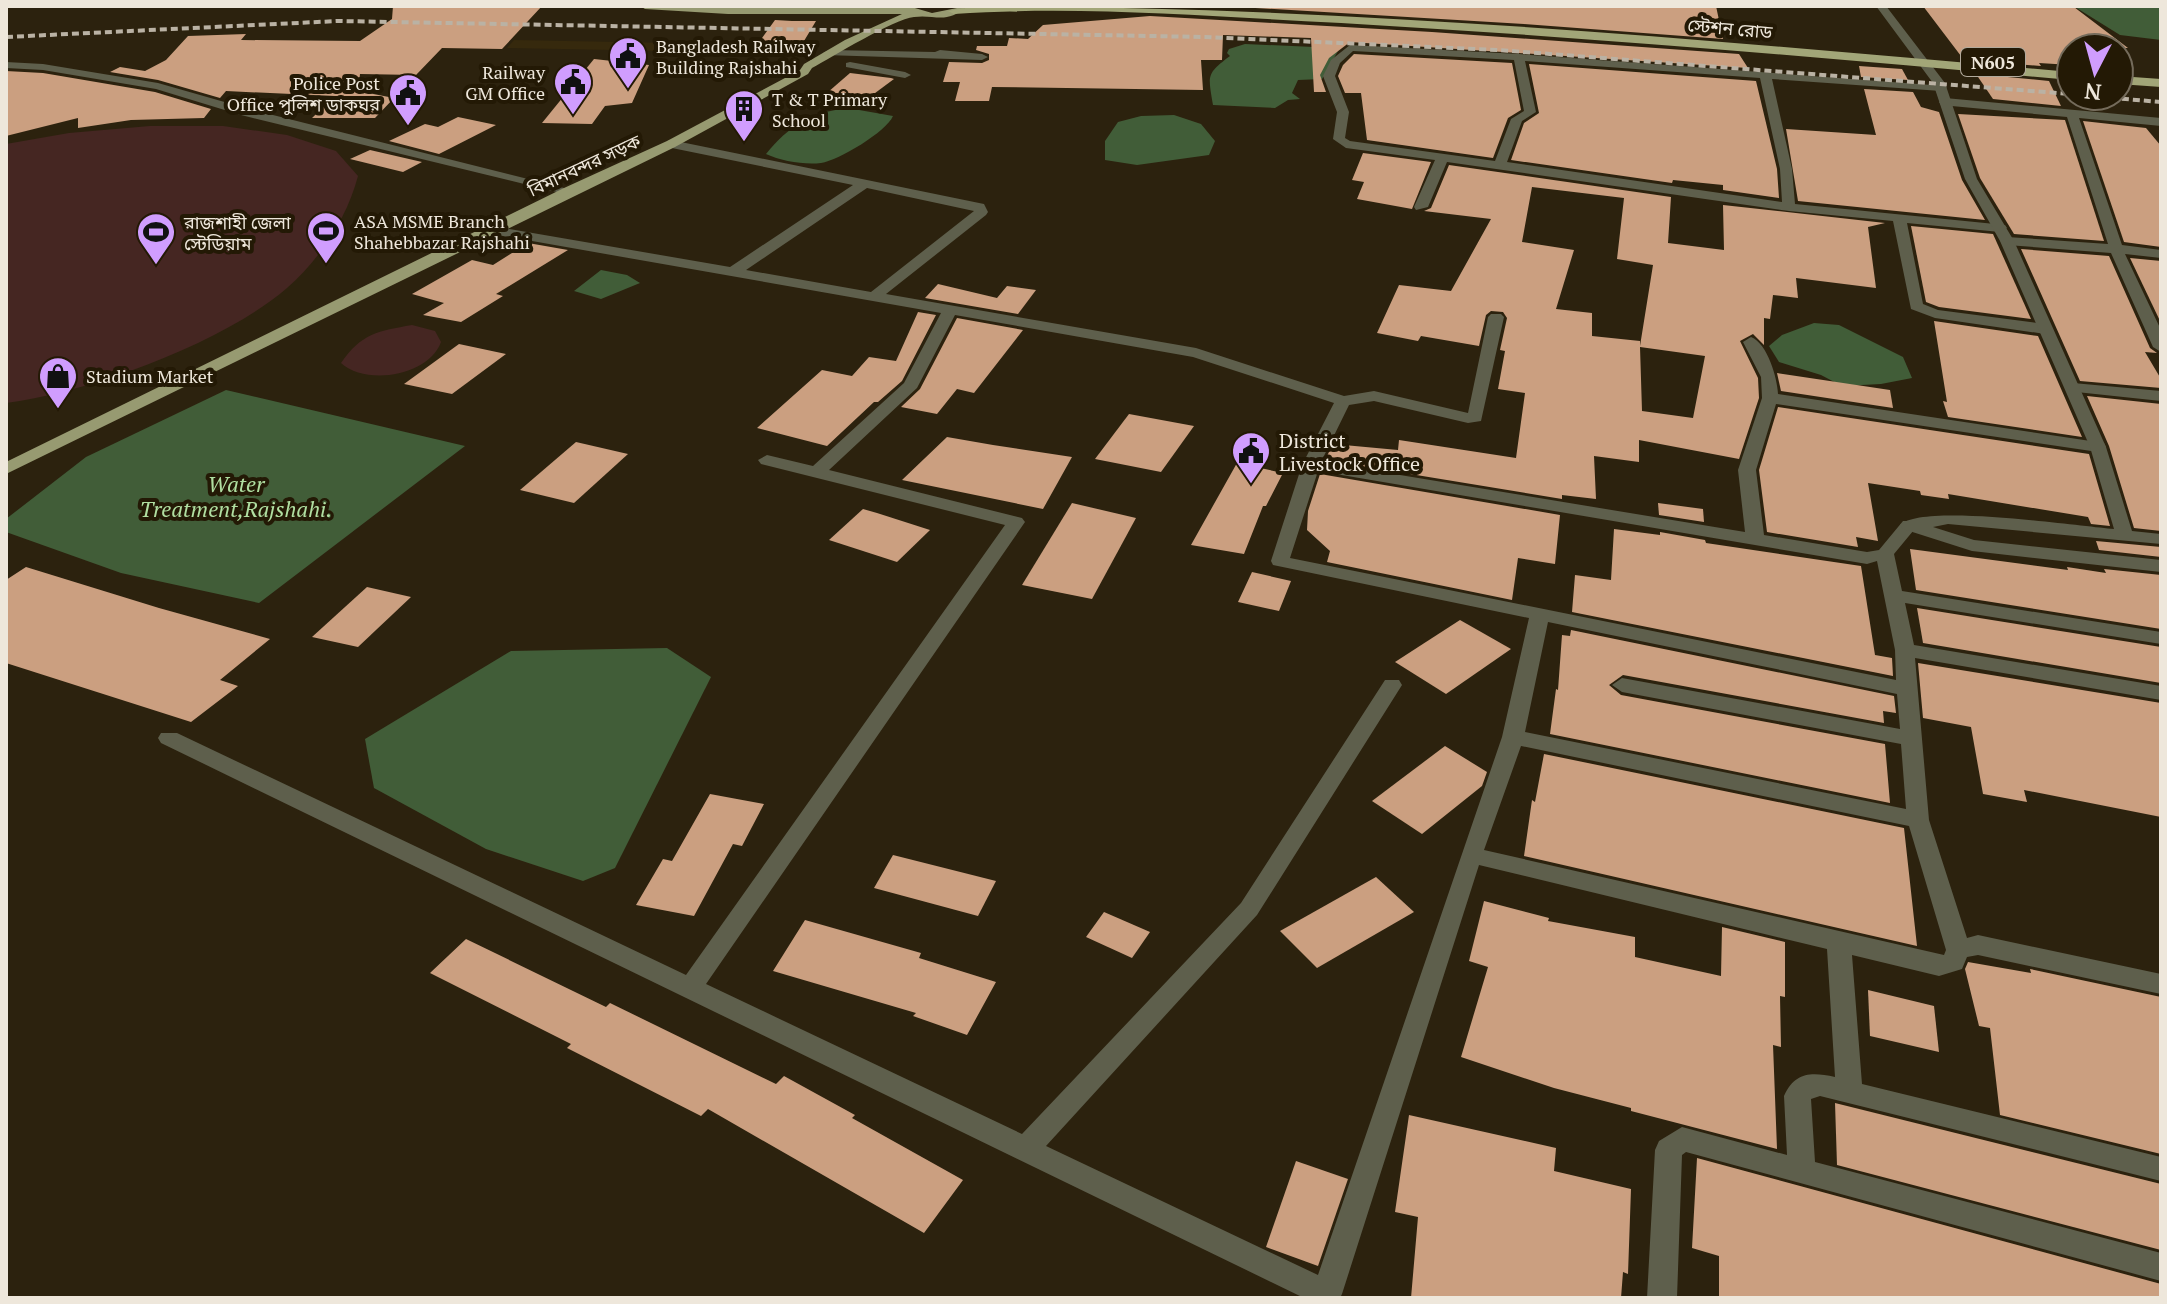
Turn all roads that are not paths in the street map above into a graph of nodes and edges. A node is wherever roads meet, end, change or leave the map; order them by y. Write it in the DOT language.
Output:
graph roads {
  1 [pos="645,6"];
  2 [pos="1249,6"];
  3 [pos="1881,6"];
  4 [pos="958,9"];
  5 [pos="907,10"];
  6 [pos="839,11"];
  7 [pos="929,15"];
  8 [pos="849,42"];
  9 [pos="940,53"];
  10 [pos="846,56"];
  11 [pos="1519,57"];
  12 [pos="827,59"];
  13 [pos="1920,59"];
  14 [pos="6,65"];
  15 [pos="2055,67"];
  16 [pos="2135,73"];
  17 [pos="1765,74"];
  18 [pos="2055,74"];
  19 [pos="905,75"];
  20 [pos="2161,75"];
  21 [pos="2135,81"];
  22 [pos="2161,83"];
  23 [pos="1943,95"];
  24 [pos="2072,114"];
  25 [pos="2161,122"];
  26 [pos="671,144"];
  27 [pos="1442,158"];
  28 [pos="1500,165"];
  29 [pos="867,182"];
  30 [pos="569,191"];
  31 [pos="1421,207"];
  32 [pos="1789,207"];
  33 [pos="1900,220"];
  34 [pos="492,230"];
  35 [pos="2003,234"];
  36 [pos="2116,249"];
  37 [pos="2161,254"];
  38 [pos="733,272"];
  39 [pos="873,297"];
  40 [pos="950,310"];
  41 [pos="1496,317"];
  42 [pos="2045,329"];
  43 [pos="1751,342"];
  44 [pos="2161,347"];
  45 [pos="2073,388"];
  46 [pos="2161,396"];
  47 [pos="1770,398"];
  48 [pos="1343,401"];
  49 [pos="2098,447"];
  50 [pos="767,460"];
  51 [pos="1311,465"];
  52 [pos="6,469"];
  53 [pos="817,472"];
  54 [pos="1909,525"];
  55 [pos="2124,533"];
  56 [pos="1755,539"];
  57 [pos="2161,539"];
  58 [pos="1885,554"];
  59 [pos="2161,566"];
  60 [pos="1893,595"];
  61 [pos="1540,613"];
  62 [pos="2161,638"];
  63 [pos="1905,650"];
  64 [pos="1392,685"];
  65 [pos="1622,685"];
  66 [pos="1907,689"];
  67 [pos="2161,693"];
  68 [pos="1513,737"];
  69 [pos="169,738"];
  70 [pos="1910,738"];
  71 [pos="1918,820"];
  72 [pos="1471,855"];
  73 [pos="1839,943"];
  74 [pos="1958,950"];
  75 [pos="2161,984"];
  76 [pos="691,987"];
  77 [pos="1849,1092"];
  78 [pos="1026,1149"];
  79 [pos="2161,1169"];
  80 [pos="1802,1171"];
  81 [pos="2161,1267"];
  82 [pos="1326,1296"];
  83 [pos="1662,1298"];
  1 -- 6 [label="main road"];
  2 -- 13 [label="highway, স্টেশন রোড / N605"];
  3 -- 13 [label="street"];
  4 -- 7 [label="main road, N605"];
  4 -- 13 [label="highway, স্টেশন রোড / N605"];
  5 -- 6 [label="main road"];
  5 -- 7 [label="main road, N605"];
  5 -- 8 [label="main road"];
  6 -- 8 [label="main road"];
  7 -- 10 [label="main road"];
  8 -- 12 [label="main road"];
  9 -- 10 [label="street"];
  10 -- 12 [label="street"];
  11 -- 17 [label="street"];
  11 -- 27 [label="street"];
  11 -- 28 [label="street"];
  12 -- 19 [label="street"];
  12 -- 26 [label="main road, বিমানবন্দর সড়ক"];
  13 -- 15 [label="highway, স্টেশন রোড / N605"];
  13 -- 18 [label="highway, স্টেশন রোড / N605"];
  13 -- 23 [label="street"];
  14 -- 30 [label="street"];
  16 -- 20 [label="highway"];
  17 -- 23 [label="street"];
  17 -- 32 [label="street"];
  21 -- 22 [label="highway"];
  23 -- 24 [label="street"];
  23 -- 35 [label="street"];
  24 -- 25 [label="street"];
  24 -- 36 [label="street"];
  26 -- 29 [label="street"];
  26 -- 30 [label="main road, বিমানবন্দর সড়ক"];
  27 -- 28 [label="street"];
  27 -- 31 [label="street"];
  28 -- 32 [label="street"];
  29 -- 38 [label="street"];
  29 -- 39 [label="street"];
  30 -- 34 [label="main road, বিমানবন্দর সড়ক"];
  32 -- 33 [label="street"];
  33 -- 35 [label="street"];
  33 -- 42 [label="street"];
  34 -- 38 [label="street"];
  34 -- 52 [label="main road, বিমানবন্দর সড়ক"];
  35 -- 36 [label="street"];
  35 -- 42 [label="street"];
  36 -- 37 [label="street"];
  36 -- 44 [label="street"];
  38 -- 39 [label="street"];
  39 -- 40 [label="street"];
  40 -- 48 [label="street"];
  40 -- 53 [label="street"];
  41 -- 48 [label="street"];
  42 -- 45 [label="street"];
  43 -- 47 [label="street"];
  45 -- 46 [label="street"];
  45 -- 49 [label="street"];
  47 -- 49 [label="street"];
  47 -- 56 [label="street"];
  48 -- 51 [label="street"];
  49 -- 55 [label="street"];
  50 -- 53 [label="street"];
  51 -- 56 [label="street"];
  51 -- 61 [label="street"];
  53 -- 76 [label="street"];
  54 -- 55 [label="street"];
  54 -- 58 [label="street"];
  54 -- 59 [label="street"];
  55 -- 57 [label="street"];
  56 -- 58 [label="street"];
  58 -- 60 [label="street"];
  60 -- 62 [label="street"];
  60 -- 63 [label="street"];
  61 -- 66 [label="street"];
  61 -- 68 [label="street"];
  63 -- 66 [label="street"];
  63 -- 67 [label="street"];
  64 -- 78 [label="street"];
  65 -- 70 [label="street"];
  66 -- 70 [label="street"];
  68 -- 71 [label="street"];
  68 -- 72 [label="street"];
  69 -- 76 [label="street"];
  70 -- 71 [label="street"];
  71 -- 74 [label="street"];
  72 -- 73 [label="street"];
  72 -- 82 [label="street"];
  73 -- 74 [label="street"];
  73 -- 77 [label="street"];
  74 -- 75 [label="street"];
  76 -- 78 [label="street"];
  77 -- 79 [label="street"];
  77 -- 80 [label="street"];
  78 -- 82 [label="street"];
  80 -- 81 [label="street"];
  80 -- 83 [label="street"];
}
